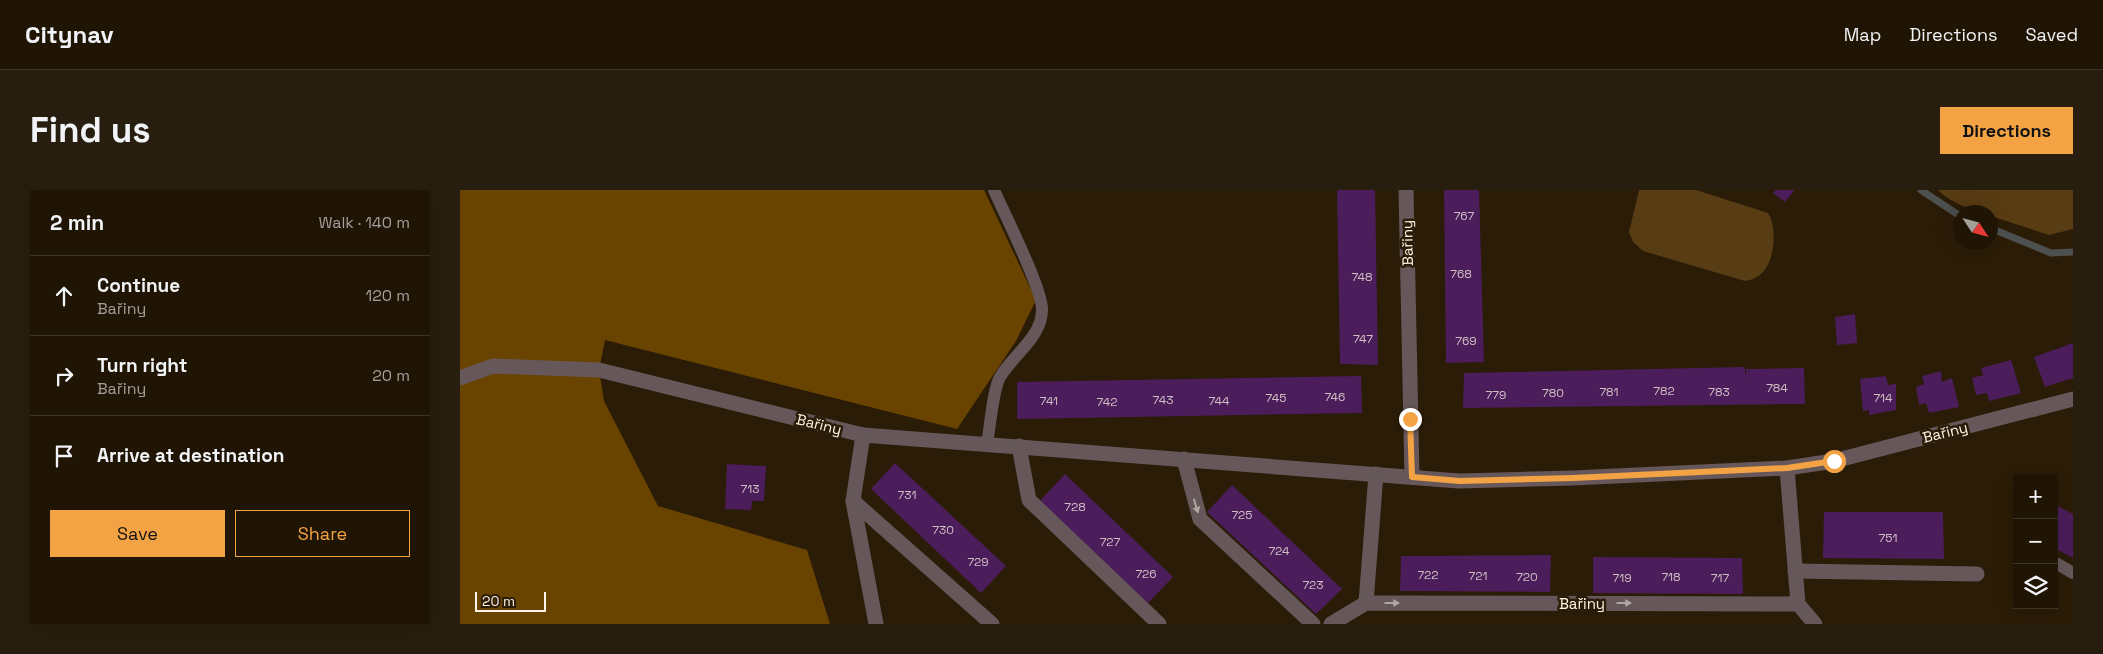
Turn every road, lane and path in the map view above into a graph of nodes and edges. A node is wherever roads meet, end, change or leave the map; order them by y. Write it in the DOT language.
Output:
graph roads {
  1 [pos="994,190"];
  2 [pos="1406,190"];
  3 [pos="460,378"];
  4 [pos="2073,400"];
  5 [pos="863,435"];
  6 [pos="987,444"];
  7 [pos="1019,446"];
  8 [pos="1184,459"];
  9 [pos="1787,468"];
  10 [pos="1376,474"];
  11 [pos="1412,477"];
  12 [pos="852,501"];
  13 [pos="2057,564"];
  14 [pos="1795,571"];
  15 [pos="2073,573"];
  16 [pos="1977,574"];
  17 [pos="1366,603"];
  18 [pos="1798,604"];
  19 [pos="876,624"];
  20 [pos="992,624"];
  21 [pos="1159,624"];
  22 [pos="1313,624"];
  23 [pos="1331,624"];
  24 [pos="1815,624"];
  1 -- 6 [label="lane"];
  2 -- 11 [label="street, Bařiny"];
  3 -- 5 [label="street, Bařiny"];
  4 -- 9 [label="street, Bařiny"];
  5 -- 6 [label="street, Bařiny"];
  5 -- 12 [label="street"];
  6 -- 7 [label="street, Bařiny"];
  7 -- 8 [label="street, Bařiny"];
  7 -- 21 [label="street"];
  8 -- 10 [label="street, Bařiny"];
  8 -- 22 [label="street, one-way"];
  9 -- 11 [label="street, Bařiny"];
  9 -- 14 [label="street"];
  10 -- 11 [label="street, Bařiny"];
  10 -- 17 [label="street"];
  12 -- 19 [label="street"];
  12 -- 20 [label="street"];
  13 -- 15 [label="lane"];
  14 -- 16 [label="street"];
  14 -- 18 [label="street"];
  17 -- 18 [label="street, Bařiny, one-way"];
  17 -- 23 [label="street"];
  18 -- 24 [label="street"];
}
